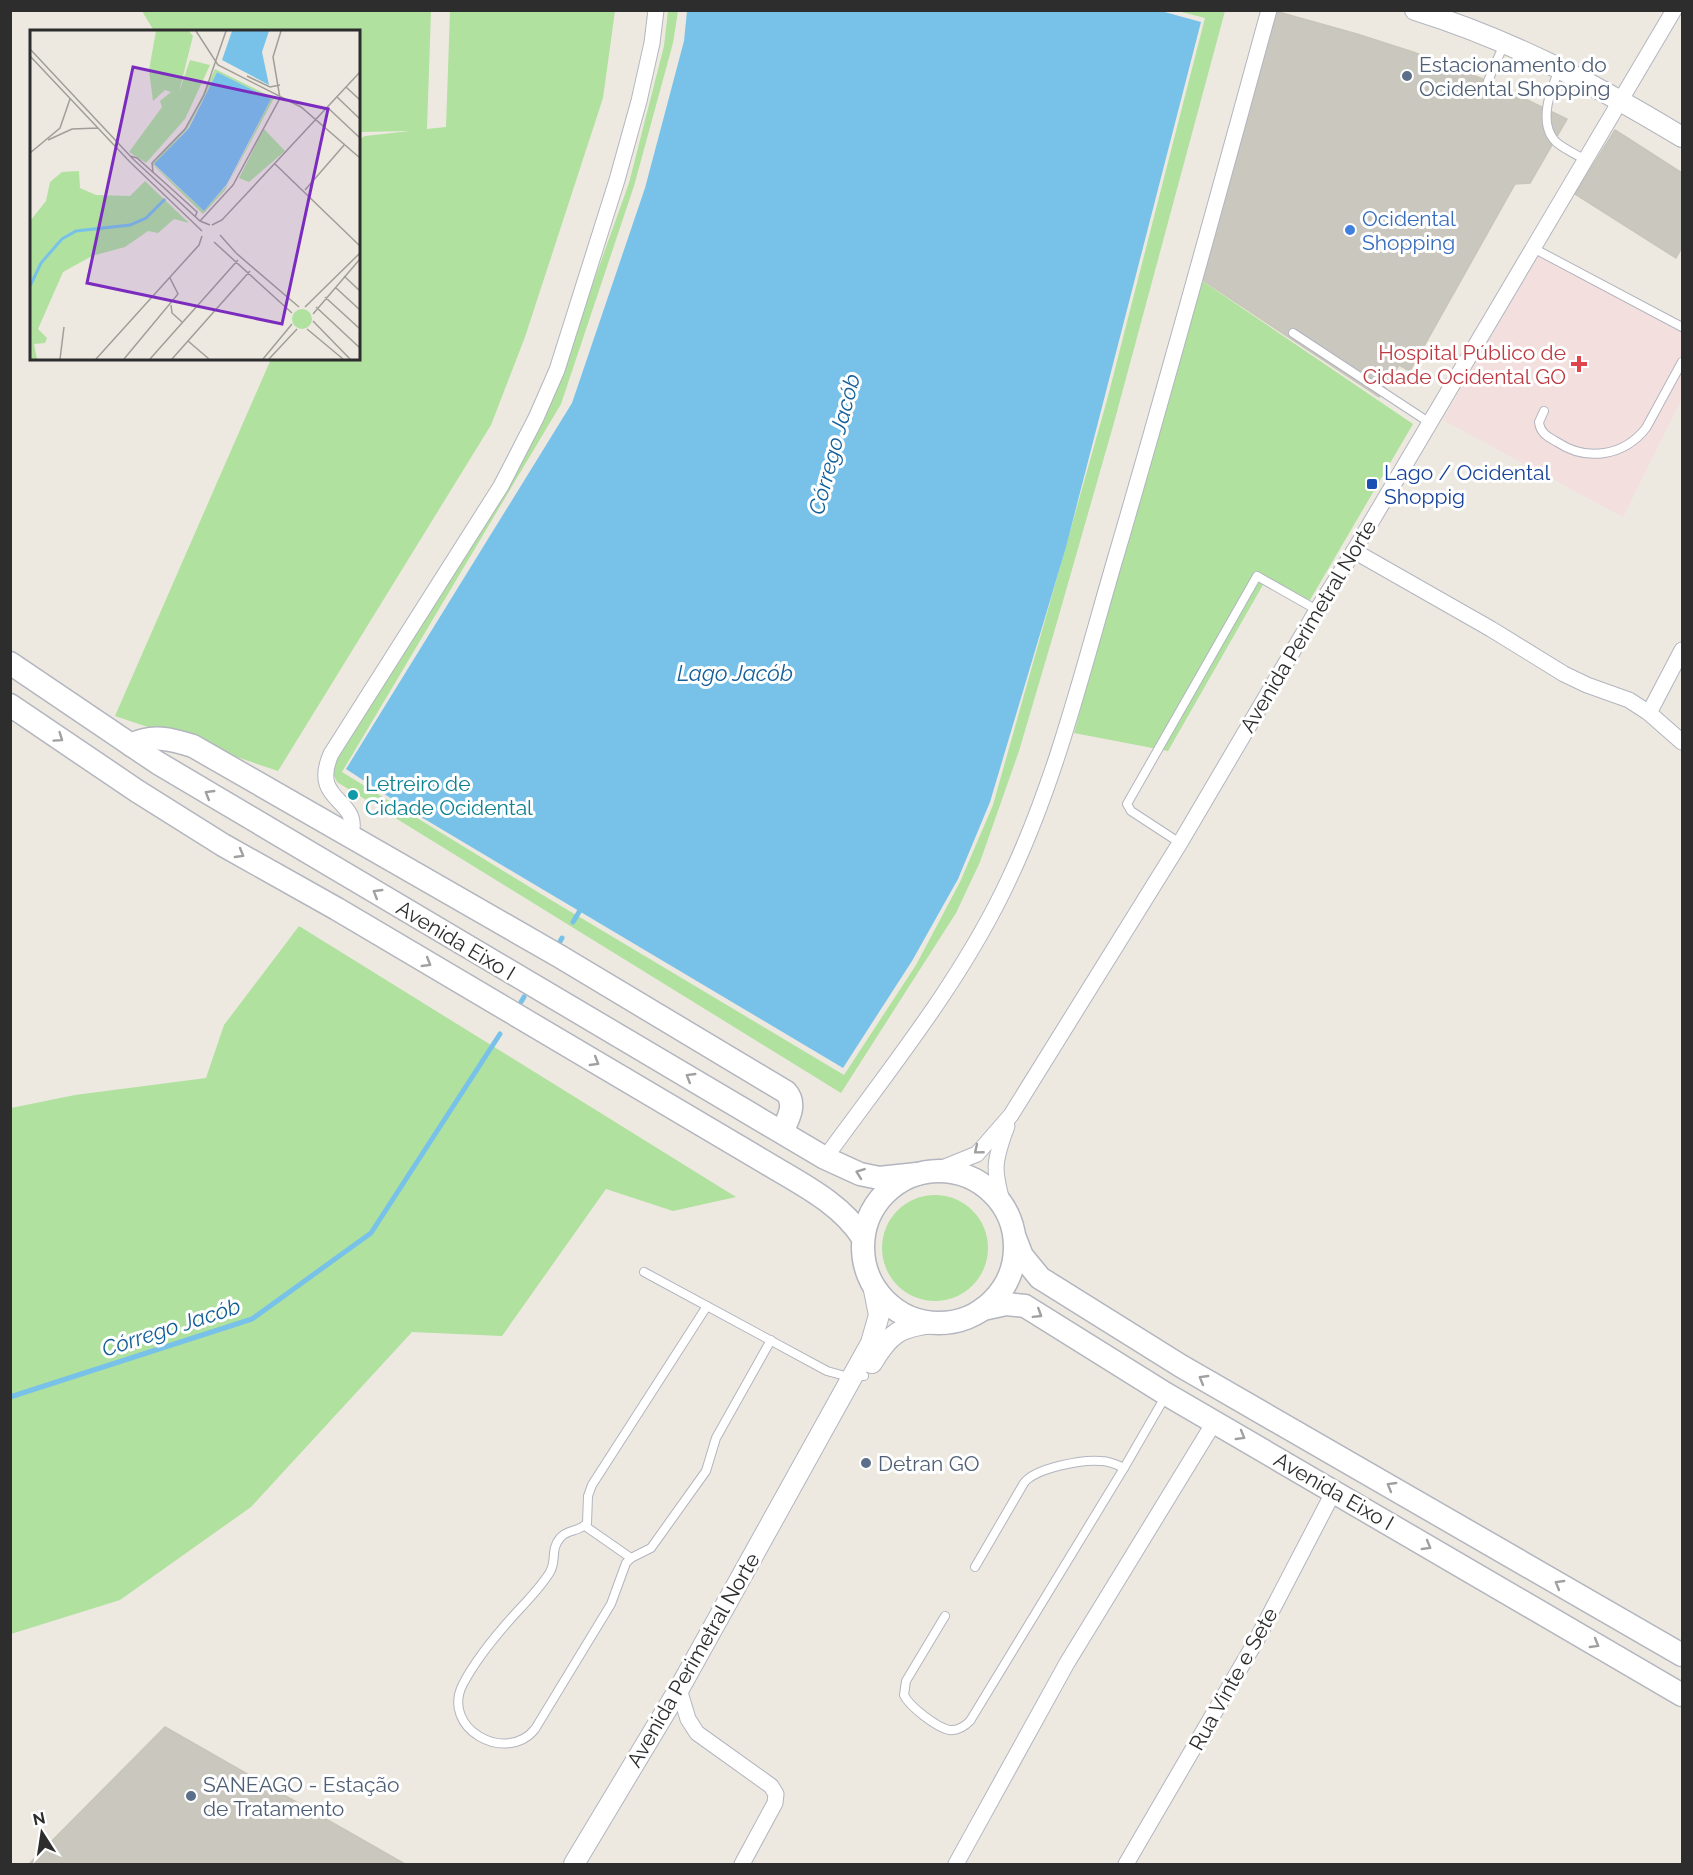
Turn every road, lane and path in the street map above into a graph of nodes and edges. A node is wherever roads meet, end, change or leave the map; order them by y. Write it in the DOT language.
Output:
graph roads {
  1 [pos="656,10"];
  2 [pos="1269,10"];
  3 [pos="1415,10"];
  4 [pos="1674,10"];
  5 [pos="1505,42"];
  6 [pos="1560,67"];
  7 [pos="1488,81"];
  8 [pos="1621,99"];
  9 [pos="1683,136"];
  10 [pos="1585,160"];
  11 [pos="1533,248"];
  12 [pos="1683,327"];
  13 [pos="1293,333"];
  14 [pos="1683,362"];
  15 [pos="1544,411"];
  16 [pos="1430,423"];
  17 [pos="1354,551"];
  18 [pos="1317,610"];
  19 [pos="1683,650"];
  20 [pos="10,663"];
  21 [pos="10,705"];
  22 [pos="1649,713"];
  23 [pos="1683,742"];
  24 [pos="131,745"];
  25 [pos="350,837"];
  26 [pos="1180,843"];
  27 [pos="1011,1115"];
  28 [pos="783,1132"];
  29 [pos="825,1158"];
  30 [pos="926,1173"];
  31 [pos="1004,1208"];
  32 [pos="863,1238"];
  33 [pos="1015,1238"];
  34 [pos="644,1272"];
  35 [pos="873,1285"];
  36 [pos="707,1306"];
  37 [pos="983,1309"];
  38 [pos="934,1323"];
  39 [pos="771,1340"];
  40 [pos="858,1376"];
  41 [pos="1166,1394"];
  42 [pos="1215,1421"];
  43 [pos="1124,1468"];
  44 [pos="1334,1491"];
  45 [pos="585,1526"];
  46 [pos="632,1558"];
  47 [pos="975,1566"];
  48 [pos="945,1616"];
  49 [pos="1683,1655"];
  50 [pos="679,1689"];
  51 [pos="1683,1695"];
  52 [pos="574,1864"];
  53 [pos="742,1864"];
  54 [pos="956,1864"];
  55 [pos="1126,1864"];
  1 -- 25 [label="street"];
  2 -- 29 [label="street"];
  3 -- 5 [label="street"];
  4 -- 8 [label="street, Avenida Perimetral Norte"];
  5 -- 6 [label="street"];
  5 -- 7 [label="lane"];
  6 -- 8 [label="street"];
  6 -- 10 [label="lane"];
  8 -- 9 [label="street"];
  8 -- 10 [label="street, Avenida Perimetral Norte"];
  10 -- 11 [label="street, Avenida Perimetral Norte"];
  11 -- 12 [label="lane"];
  11 -- 16 [label="street, Avenida Perimetral Norte"];
  13 -- 16 [label="lane"];
  14 -- 15 [label="lane"];
  16 -- 17 [label="street, Avenida Perimetral Norte"];
  17 -- 18 [label="street, Avenida Perimetral Norte"];
  17 -- 22 [label="street"];
  18 -- 26 [label="street, Avenida Perimetral Norte"];
  18 -- 26 [label="lane"];
  19 -- 22 [label="street"];
  20 -- 24 [label="main road, Avenida Eixo I"];
  21 -- 32 [label="main road, Avenida Eixo I, one-way"];
  22 -- 23 [label="street"];
  24 -- 25 [label="main road"];
  28 -- 24 [label="main road, Avenida Eixo I, one-way"];
  25 -- 28 [label="main road"];
  26 -- 27 [label="street, Avenida Perimetral Norte"];
  27 -- 30 [label="street, Avenida Perimetral Norte, one-way"];
  27 -- 31 [label="street, Avenida Perimetral Norte"];
  28 -- 29 [label="main road, Avenida Eixo I"];
  30 -- 29 [label="main road, Avenida Eixo I, one-way"];
  30 -- 31 [label="main road"];
  30 -- 32 [label="main road"];
  31 -- 33 [label="main road"];
  32 -- 35 [label="main road"];
  33 -- 37 [label="main road"];
  49 -- 33 [label="main road, Avenida Eixo I, one-way"];
  34 -- 36 [label="lane"];
  35 -- 38 [label="main road"];
  35 -- 40 [label="street, Avenida Perimetral Norte"];
  36 -- 39 [label="lane"];
  36 -- 45 [label="lane"];
  37 -- 38 [label="main road"];
  37 -- 41 [label="main road, Avenida Eixo I, one-way"];
  38 -- 40 [label="street, Avenida Perimetral Norte"];
  39 -- 40 [label="lane"];
  39 -- 46 [label="lane"];
  40 -- 50 [label="street, Avenida Perimetral Norte"];
  41 -- 42 [label="main road, Avenida Eixo I"];
  41 -- 43 [label="lane"];
  42 -- 44 [label="main road, Avenida Eixo I, one-way"];
  42 -- 54 [label="street"];
  43 -- 47 [label="lane"];
  43 -- 48 [label="lane"];
  44 -- 51 [label="main road, Avenida Eixo I, one-way"];
  44 -- 55 [label="street, Rua Vinte e Sete"];
  45 -- 46 [label="lane"];
  45 -- 46 [label="lane"];
  50 -- 52 [label="street, Avenida Perimetral Norte"];
  50 -- 53 [label="street"];
}
